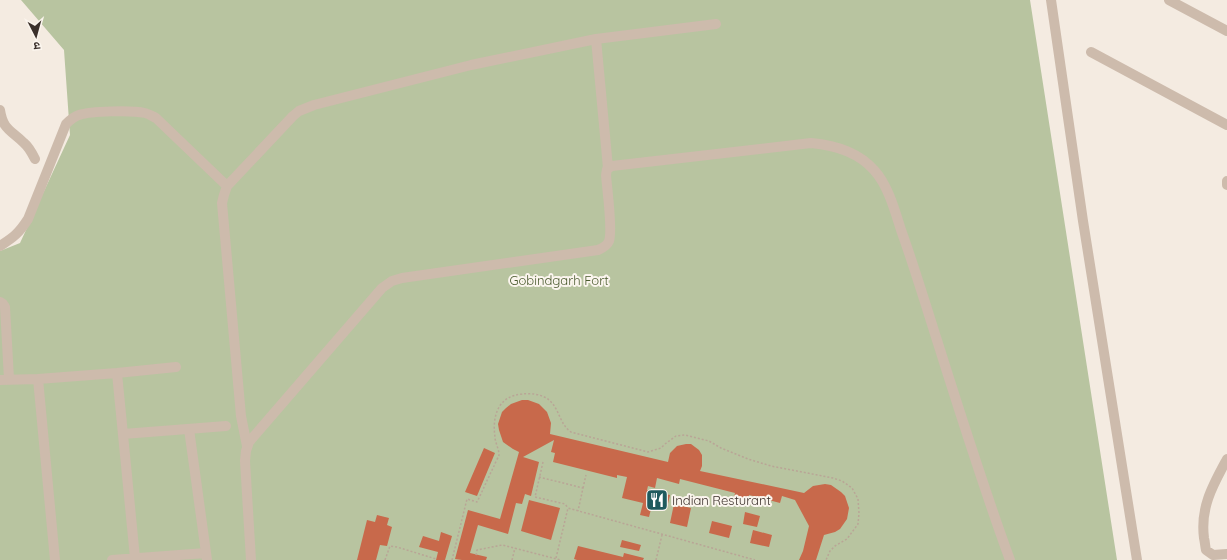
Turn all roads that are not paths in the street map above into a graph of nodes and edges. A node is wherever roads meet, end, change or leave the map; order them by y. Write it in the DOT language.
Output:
graph roads {
  1 [pos="1051,0"];
  2 [pos="1169,0"];
  3 [pos="716,24"];
  4 [pos="1227,31"];
  5 [pos="596,39"];
  6 [pos="1091,52"];
  7 [pos="0,110"];
  8 [pos="1227,125"];
  9 [pos="35,159"];
  10 [pos="608,168"];
  11 [pos="1227,181"];
  12 [pos="1227,184"];
  13 [pos="227,186"];
  14 [pos="0,246"];
  15 [pos="0,302"];
  16 [pos="176,367"];
  17 [pos="117,373"];
  18 [pos="38,378"];
  19 [pos="4,380"];
  20 [pos="226,426"];
  21 [pos="190,429"];
  22 [pos="123,434"];
  23 [pos="247,446"];
  24 [pos="1227,459"];
  25 [pos="1227,554"];
  26 [pos="206,556"];
  27 [pos="134,558"];
  28 [pos="55,560"];
  29 [pos="112,560"];
  30 [pos="251,560"];
  31 [pos="1010,560"];
  32 [pos="1137,560"];
  1 -- 32 [label="street"];
  2 -- 4 [label="street"];
  3 -- 5 [label="street"];
  5 -- 10 [label="street"];
  5 -- 13 [label="street"];
  6 -- 8 [label="street"];
  7 -- 9 [label="street"];
  10 -- 23 [label="street"];
  10 -- 31 [label="street"];
  11 -- 12 [label="street"];
  13 -- 14 [label="street"];
  13 -- 23 [label="street"];
  15 -- 19 [label="street"];
  16 -- 17 [label="street"];
  17 -- 18 [label="street"];
  17 -- 22 [label="street"];
  18 -- 19 [label="street"];
  18 -- 28 [label="street"];
  20 -- 21 [label="street"];
  21 -- 22 [label="street"];
  21 -- 26 [label="street"];
  22 -- 27 [label="street"];
  23 -- 30 [label="street"];
  24 -- 25 [label="street"];
  26 -- 27 [label="street"];
  27 -- 29 [label="street"];
}
